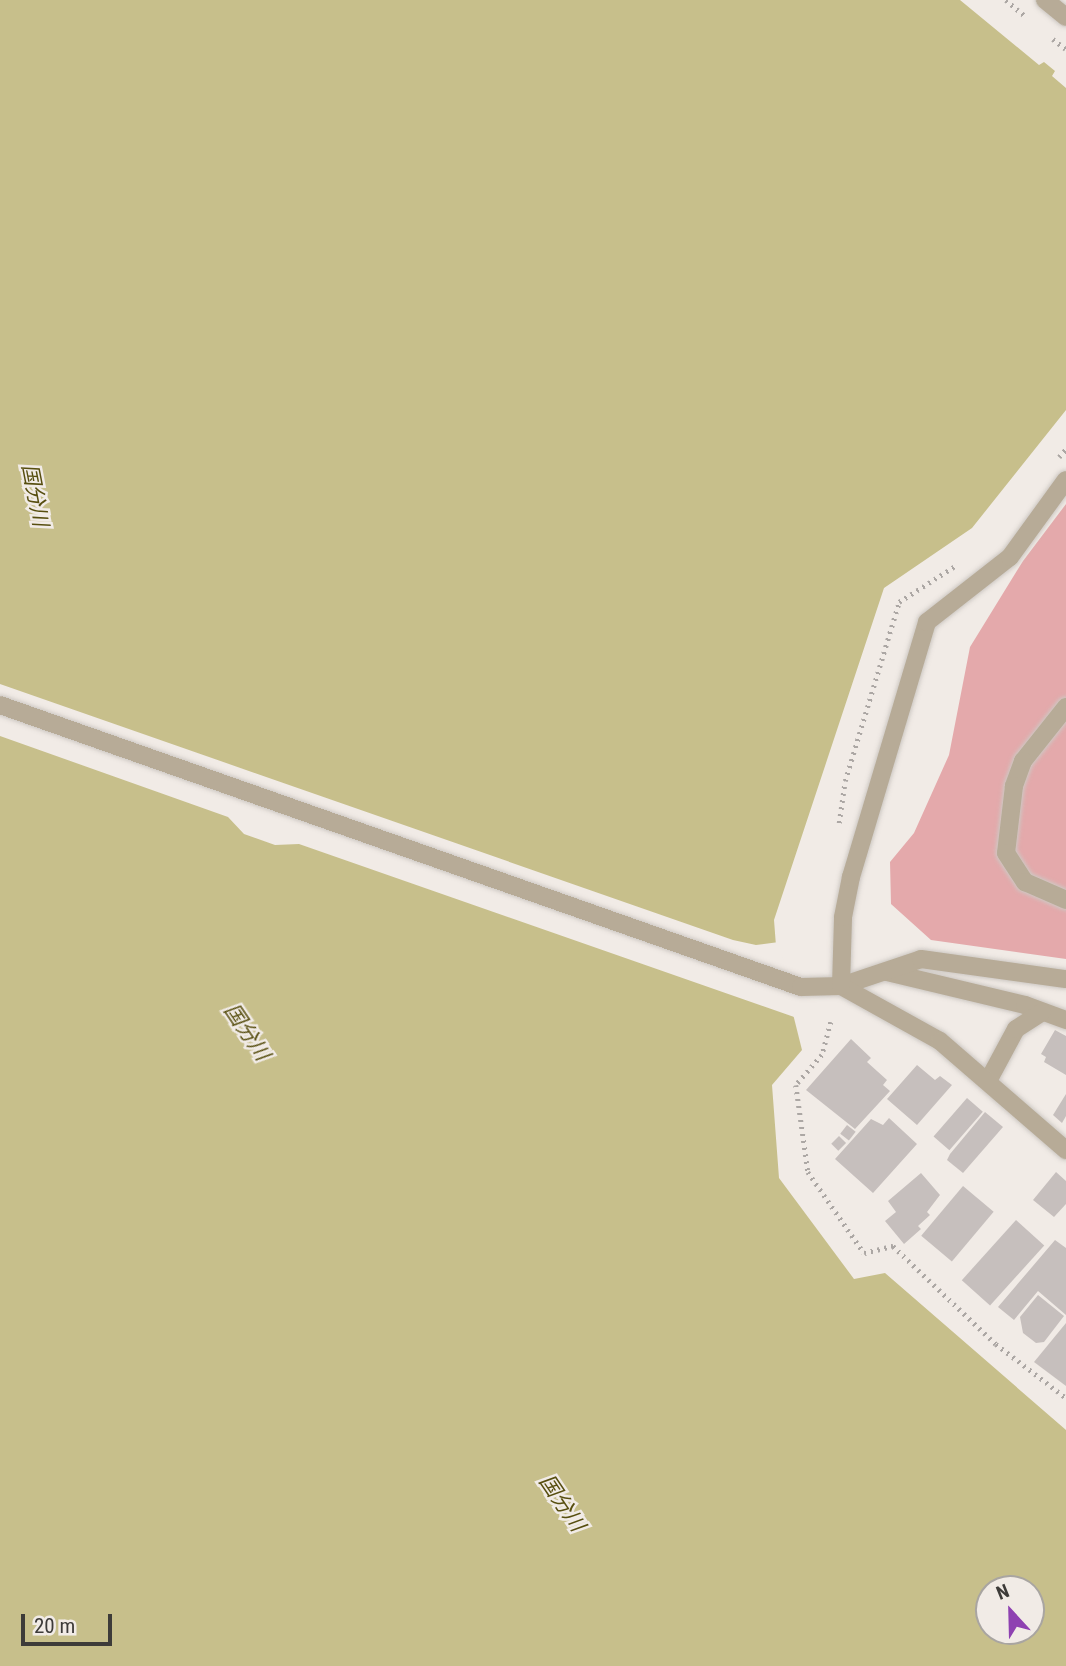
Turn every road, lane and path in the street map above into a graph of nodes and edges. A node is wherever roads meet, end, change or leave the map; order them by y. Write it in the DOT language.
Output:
graph roads {
  1 [pos="1045,0"];
  2 [pos="1066,17"];
  3 [pos="1066,480"];
  4 [pos="0,705"];
  5 [pos="1066,707"];
  6 [pos="1066,900"];
  7 [pos="887,972"];
  8 [pos="1066,979"];
  9 [pos="841,986"];
  10 [pos="1042,1012"];
  11 [pos="1066,1020"];
  12 [pos="831,1022"];
  13 [pos="988,1081"];
  14 [pos="1066,1150"];
  15 [pos="1066,1398"];
  1 -- 2 [label="street"];
  3 -- 9 [label="street"];
  4 -- 9 [label="street"];
  5 -- 6 [label="street"];
  7 -- 8 [label="street"];
  7 -- 9 [label="street"];
  7 -- 10 [label="street"];
  9 -- 13 [label="street"];
  10 -- 11 [label="street"];
  10 -- 13 [label="street"];
  12 -- 15 [label="path"];
  13 -- 14 [label="street"];
}
